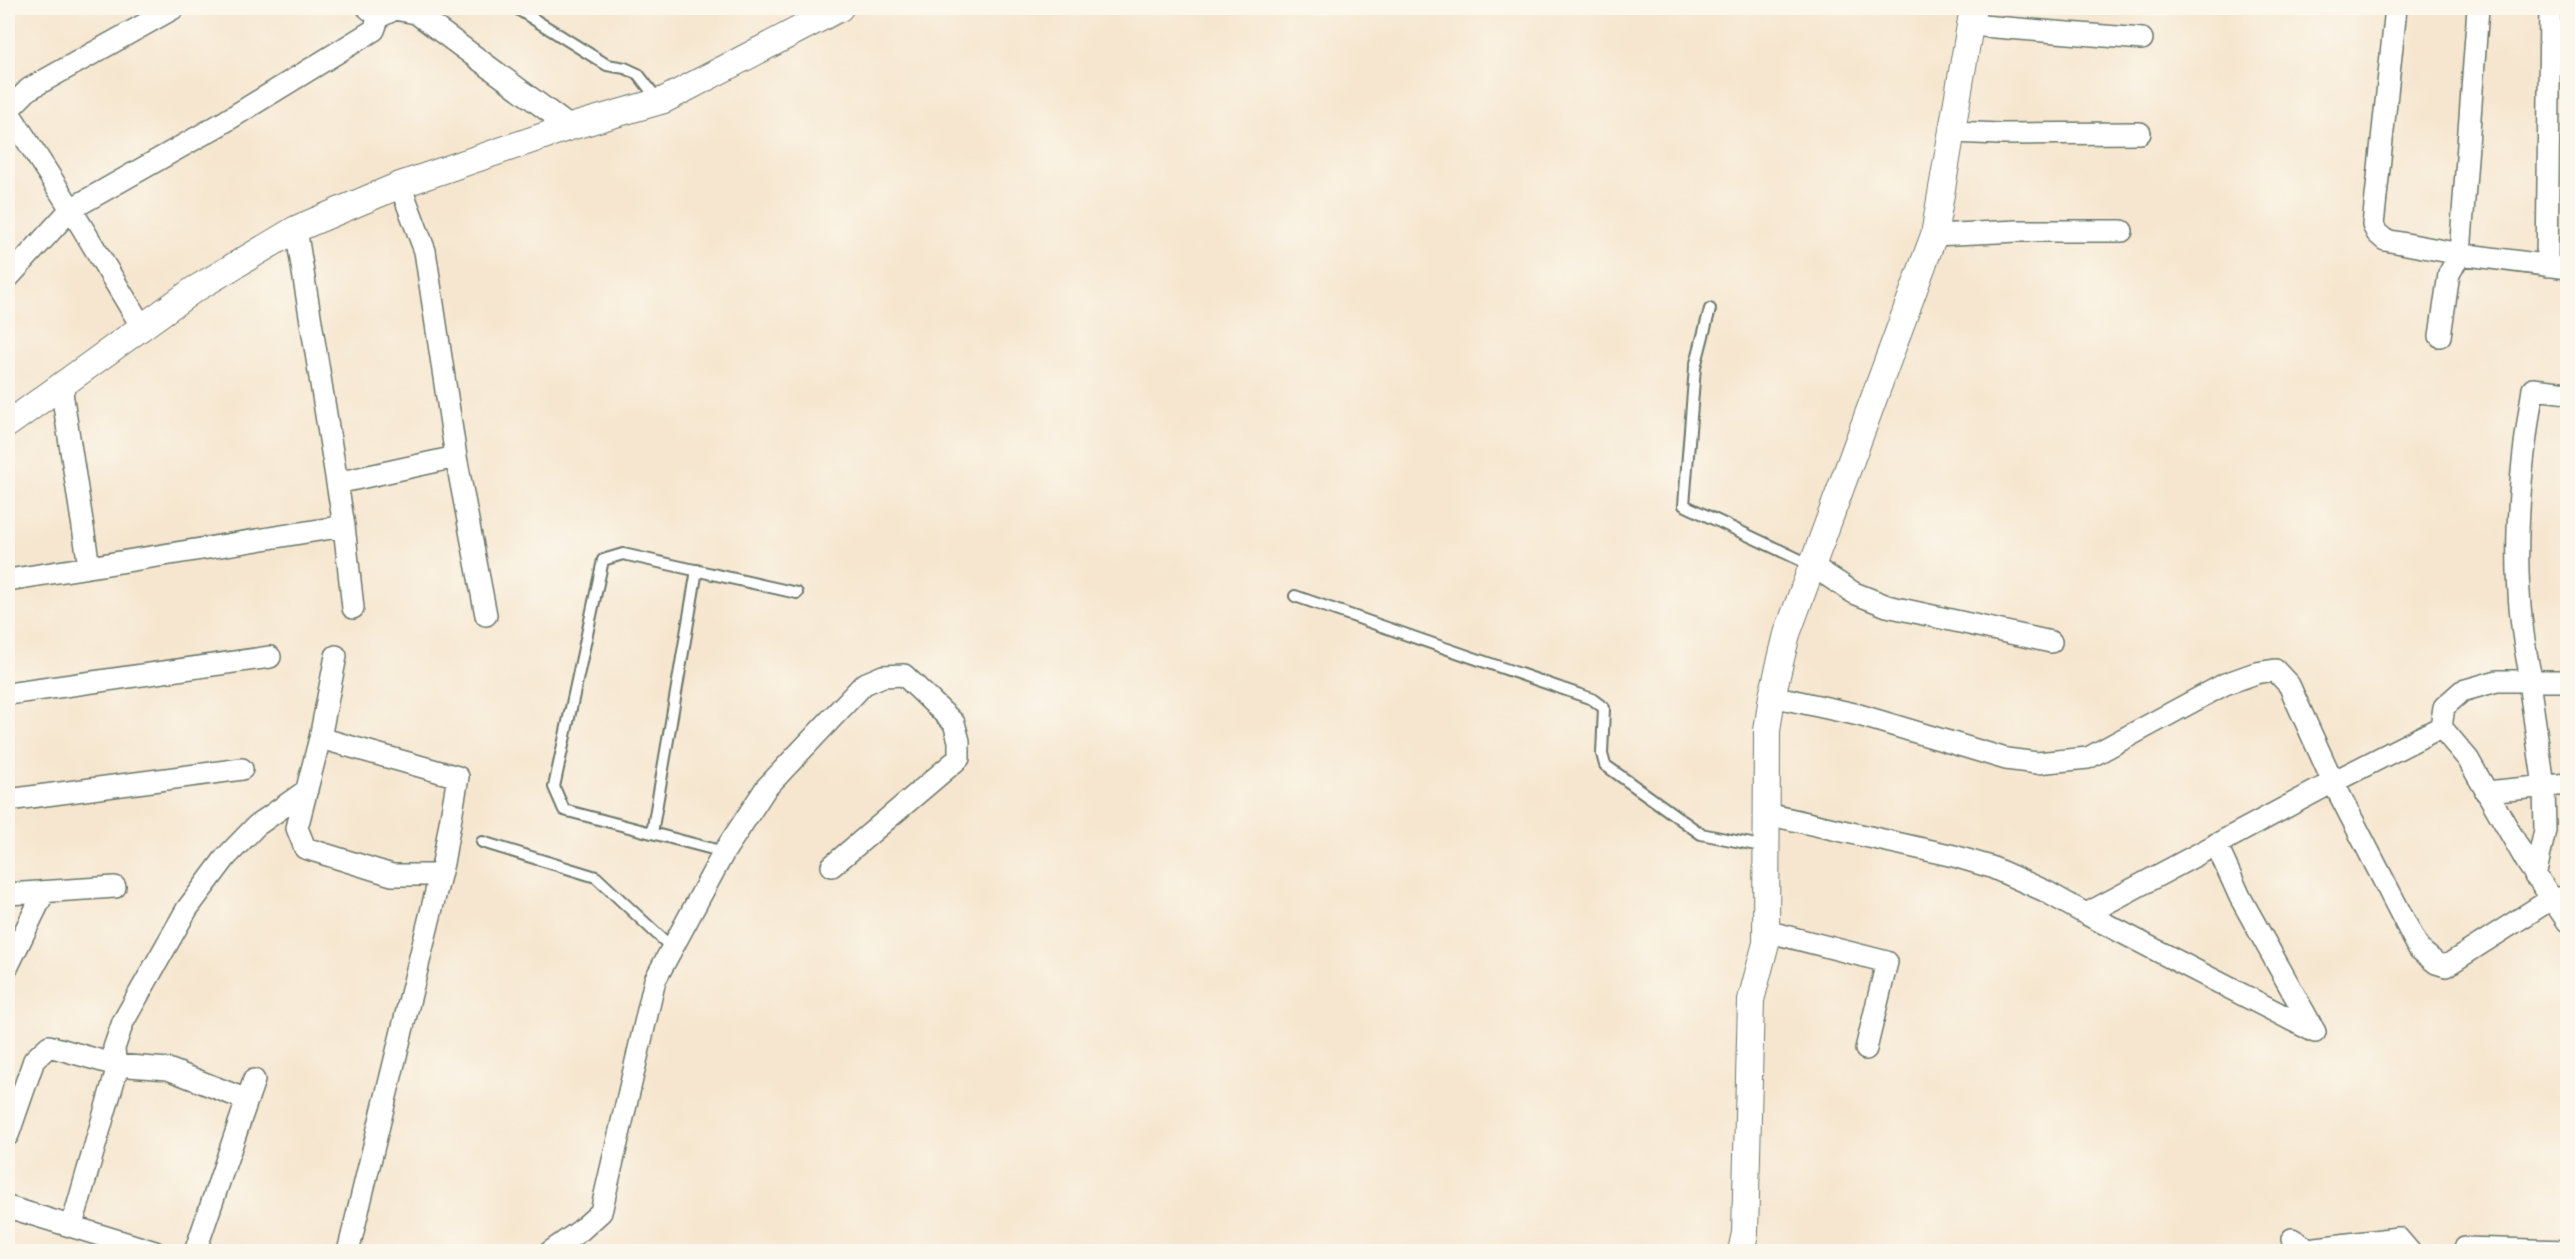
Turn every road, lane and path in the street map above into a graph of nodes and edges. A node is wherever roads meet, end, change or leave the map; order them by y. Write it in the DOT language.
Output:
graph roads {
  1 [pos="174,8"];
  2 [pos="516,8"];
  3 [pos="2396,8"];
  4 [pos="2478,8"];
  5 [pos="2550,8"];
  6 [pos="828,11"];
  7 [pos="374,12"];
  8 [pos="1972,16"];
  9 [pos="2142,39"];
  10 [pos="659,101"];
  11 [pos="8,110"];
  12 [pos="570,127"];
  13 [pos="1952,132"];
  14 [pos="2140,133"];
  15 [pos="400,185"];
  16 [pos="71,209"];
  17 [pos="296,229"];
  18 [pos="2122,231"];
  19 [pos="1934,235"];
  20 [pos="2460,254"];
  21 [pos="2558,268"];
  22 [pos="8,278"];
  23 [pos="1710,309"];
  24 [pos="141,327"];
  25 [pos="2440,336"];
  26 [pos="61,386"];
  27 [pos="2568,393"];
  28 [pos="8,424"];
  29 [pos="456,457"];
  30 [pos="337,483"];
  31 [pos="344,526"];
  32 [pos="1811,565"];
  33 [pos="89,566"];
  34 [pos="697,570"];
  35 [pos="8,580"];
  36 [pos="797,593"];
  37 [pos="1295,596"];
  38 [pos="353,608"];
  39 [pos="486,615"];
  40 [pos="2051,642"];
  41 [pos="336,656"];
  42 [pos="270,657"];
  43 [pos="2568,681"];
  44 [pos="2531,682"];
  45 [pos="8,694"];
  46 [pos="1772,696"];
  47 [pos="2441,727"];
  48 [pos="320,738"];
  49 [pos="242,769"];
  50 [pos="2333,782"];
  51 [pos="2568,784"];
  52 [pos="2544,786"];
  53 [pos="307,790"];
  54 [pos="2486,792"];
  55 [pos="8,801"];
  56 [pos="1767,814"];
  57 [pos="652,833"];
  58 [pos="482,842"];
  59 [pos="2216,844"];
  60 [pos="1767,847"];
  61 [pos="724,852"];
  62 [pos="832,866"];
  63 [pos="440,875"];
  64 [pos="2535,876"];
  65 [pos="115,887"];
  66 [pos="45,892"];
  67 [pos="8,894"];
  68 [pos="2559,898"];
  69 [pos="2086,915"];
  70 [pos="2568,922"];
  71 [pos="1766,931"];
  72 [pos="672,948"];
  73 [pos="8,966"];
  74 [pos="1866,1049"];
  75 [pos="116,1065"];
  76 [pos="254,1080"];
  77 [pos="247,1100"];
  78 [pos="8,1135"];
  79 [pos="8,1207"];
  80 [pos="72,1225"];
  81 [pos="2292,1239"];
  82 [pos="2465,1248"];
  83 [pos="155,1251"];
  84 [pos="195,1251"];
  85 [pos="348,1251"];
  86 [pos="550,1251"];
  87 [pos="1741,1251"];
  88 [pos="2410,1251"];
  89 [pos="2568,1251"];
  1 -- 11 [label="street"];
  2 -- 10 [label="lane"];
  3 -- 20 [label="street"];
  4 -- 20 [label="street"];
  5 -- 21 [label="street"];
  6 -- 10 [label="street"];
  7 -- 12 [label="street"];
  7 -- 16 [label="street"];
  8 -- 9 [label="street"];
  8 -- 13 [label="street"];
  10 -- 12 [label="street"];
  11 -- 16 [label="street"];
  12 -- 15 [label="street"];
  13 -- 14 [label="street"];
  13 -- 19 [label="street"];
  15 -- 17 [label="street"];
  15 -- 29 [label="street"];
  16 -- 22 [label="street"];
  16 -- 24 [label="street"];
  17 -- 24 [label="street"];
  17 -- 30 [label="street"];
  18 -- 19 [label="street"];
  19 -- 32 [label="street"];
  20 -- 21 [label="street"];
  20 -- 25 [label="street"];
  23 -- 32 [label="lane"];
  24 -- 26 [label="street"];
  26 -- 28 [label="street"];
  26 -- 33 [label="street"];
  27 -- 44 [label="street"];
  29 -- 30 [label="street"];
  29 -- 39 [label="street"];
  30 -- 31 [label="street"];
  31 -- 33 [label="street"];
  31 -- 38 [label="street"];
  32 -- 40 [label="street"];
  32 -- 46 [label="street"];
  33 -- 35 [label="street"];
  34 -- 36 [label="lane"];
  34 -- 57 [label="lane"];
  34 -- 57 [label="lane"];
  37 -- 60 [label="lane"];
  41 -- 48 [label="street"];
  42 -- 45 [label="street"];
  43 -- 44 [label="street"];
  44 -- 47 [label="street"];
  44 -- 52 [label="street"];
  46 -- 50 [label="street"];
  46 -- 56 [label="street"];
  47 -- 50 [label="street"];
  47 -- 54 [label="street"];
  48 -- 53 [label="street"];
  48 -- 63 [label="street"];
  49 -- 55 [label="street"];
  50 -- 59 [label="street"];
  50 -- 68 [label="street"];
  51 -- 52 [label="street"];
  52 -- 54 [label="street"];
  52 -- 64 [label="street"];
  53 -- 63 [label="street"];
  53 -- 75 [label="street"];
  54 -- 64 [label="street"];
  56 -- 60 [label="street"];
  56 -- 69 [label="street"];
  57 -- 61 [label="lane"];
  58 -- 72 [label="lane"];
  59 -- 69 [label="street"];
  59 -- 69 [label="street"];
  60 -- 71 [label="street"];
  61 -- 62 [label="street"];
  61 -- 72 [label="street"];
  63 -- 85 [label="street"];
  64 -- 68 [label="street"];
  65 -- 66 [label="street"];
  66 -- 67 [label="street"];
  66 -- 73 [label="street"];
  68 -- 70 [label="street"];
  71 -- 74 [label="street"];
  71 -- 87 [label="street"];
  72 -- 86 [label="street"];
  75 -- 77 [label="street"];
  75 -- 78 [label="street"];
  75 -- 80 [label="street"];
  76 -- 77 [label="street"];
  77 -- 84 [label="street"];
  79 -- 80 [label="street"];
  80 -- 83 [label="street"];
  81 -- 88 [label="street"];
  82 -- 89 [label="street"];
}
